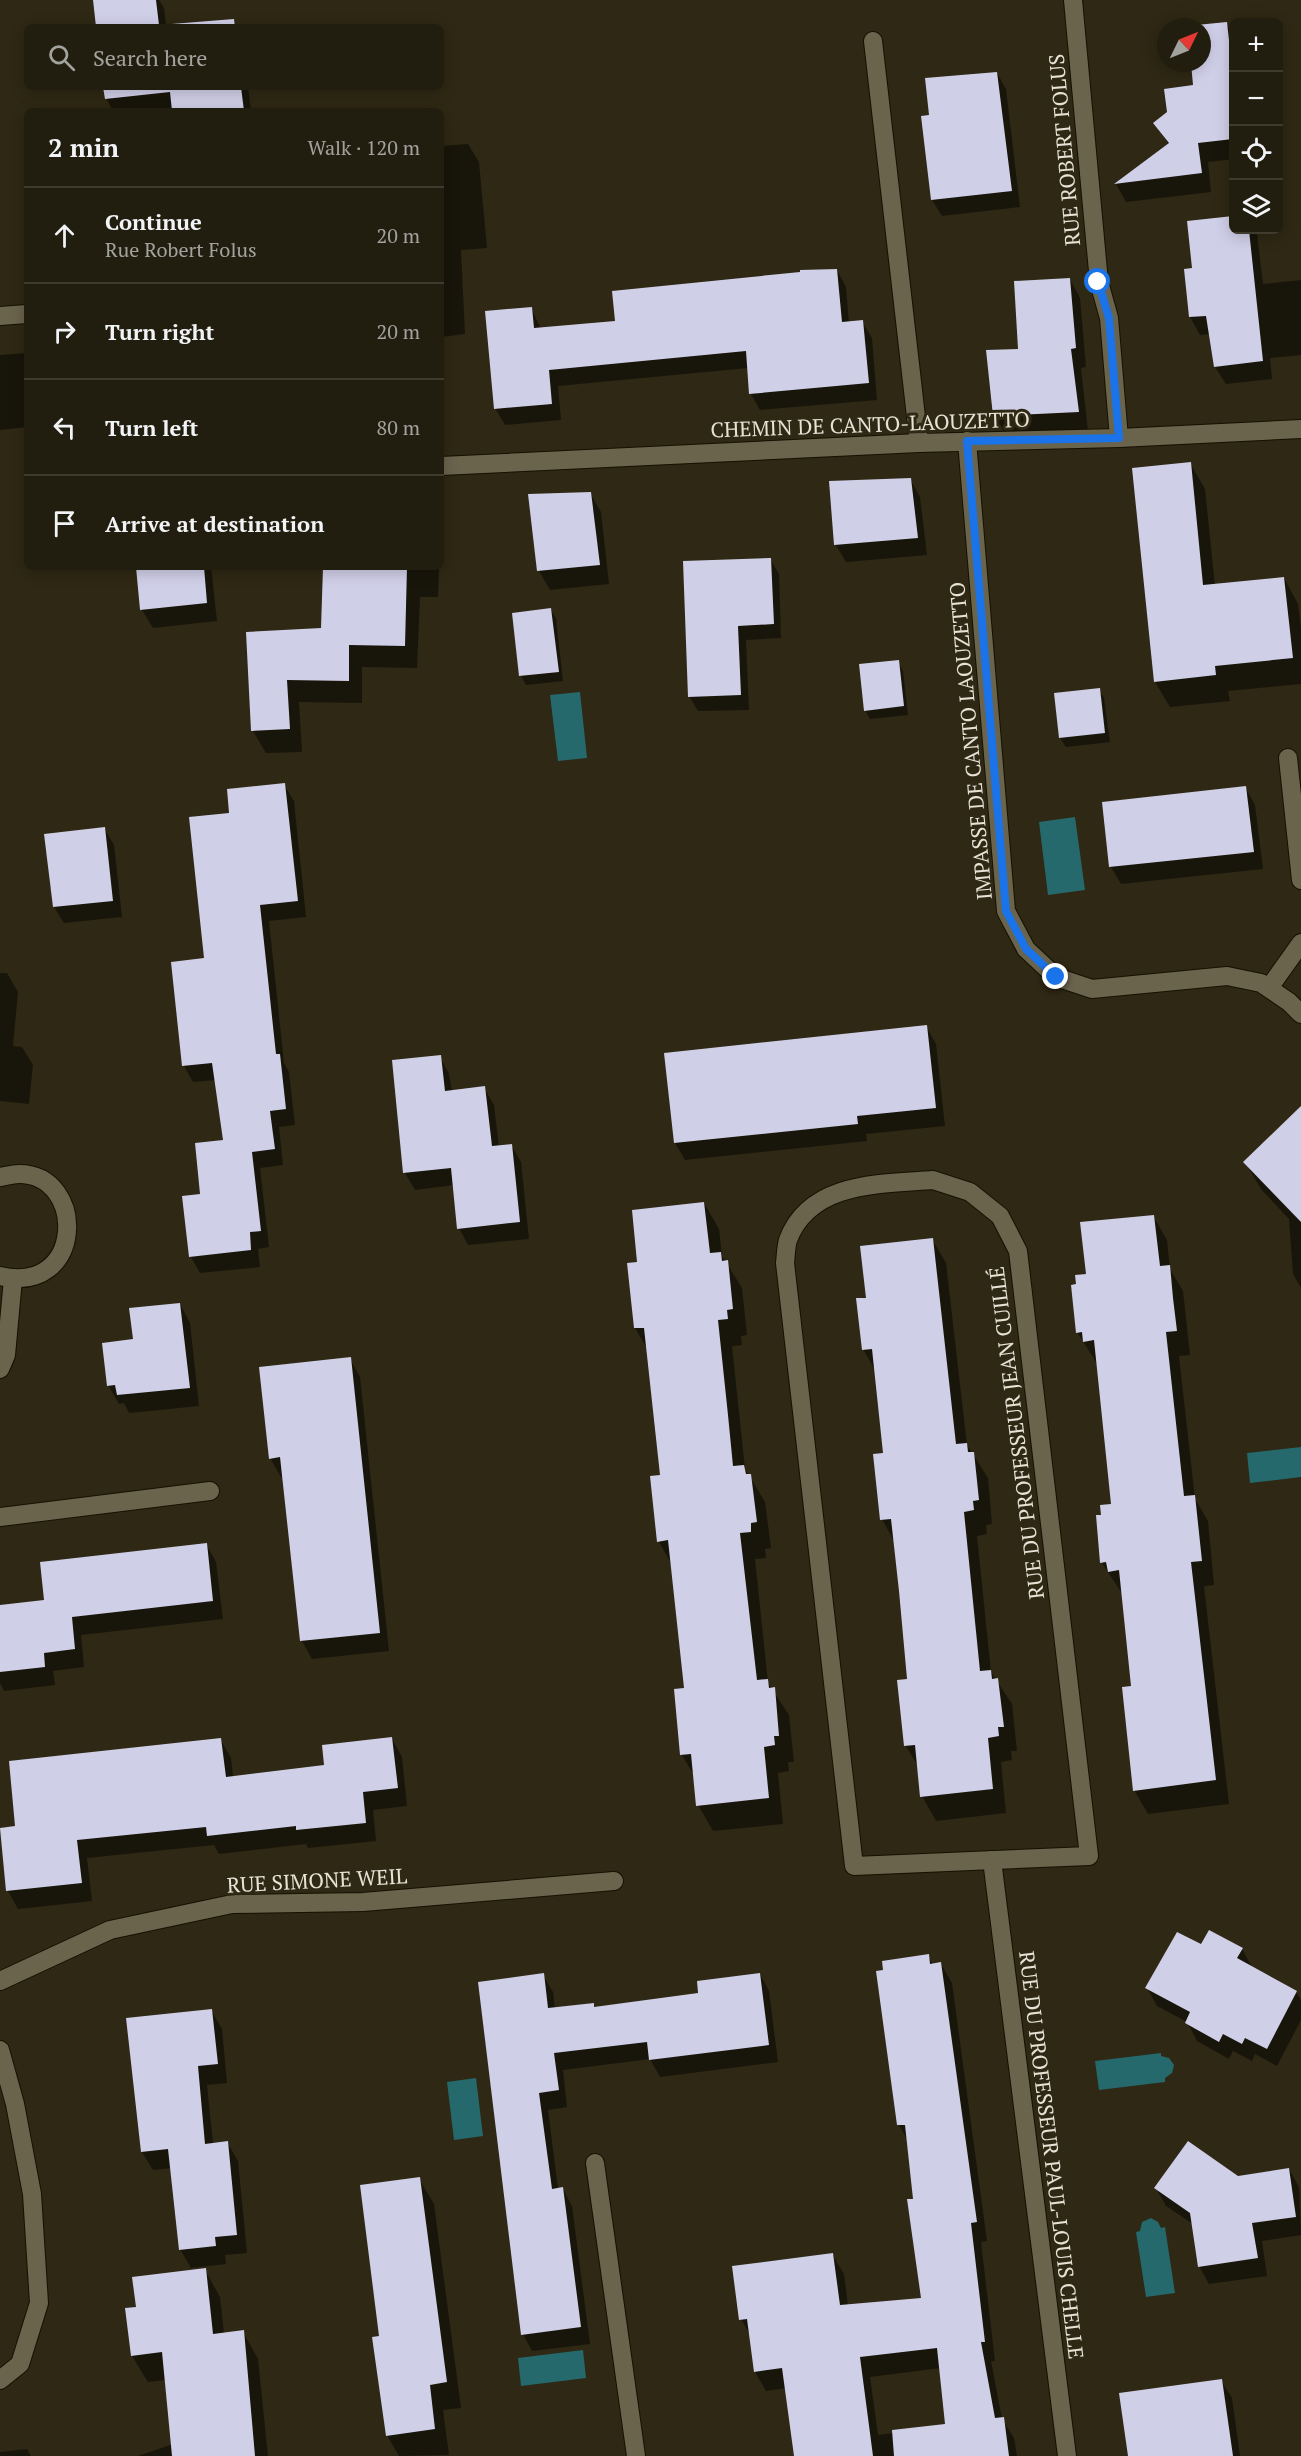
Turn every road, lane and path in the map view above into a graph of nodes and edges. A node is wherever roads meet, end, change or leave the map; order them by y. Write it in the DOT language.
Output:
graph roads {
  1 [pos="1073,0"];
  2 [pos="873,41"];
  3 [pos="24,314"];
  4 [pos="0,316"];
  5 [pos="1301,429"];
  6 [pos="1119,438"];
  7 [pos="967,441"];
  8 [pos="919,443"];
  9 [pos="444,466"];
  10 [pos="1288,758"];
  11 [pos="1301,880"];
  12 [pos="1301,943"];
  13 [pos="1269,988"];
  14 [pos="1301,1014"];
  15 [pos="0,1177"];
  16 [pos="6,1277"];
  17 [pos="0,1369"];
  18 [pos="210,1491"];
  19 [pos="0,1517"];
  20 [pos="992,1860"];
  21 [pos="614,1881"];
  22 [pos="0,1981"];
  23 [pos="0,2050"];
  24 [pos="595,2163"];
  25 [pos="0,2380"];
  26 [pos="636,2456"];
  27 [pos="1067,2456"];
  1 -- 6 [label="street, RUE ROBERT FOLUS"];
  2 -- 8 [label="street"];
  3 -- 4 [label="street"];
  5 -- 6 [label="street, CHEMIN DE CANTO-LAOUZETTO"];
  6 -- 7 [label="street, CHEMIN DE CANTO-LAOUZETTO"];
  7 -- 8 [label="street, CHEMIN DE CANTO-LAOUZETTO"];
  7 -- 13 [label="street, IMPASSE DE CANTO LAOUZETTO"];
  8 -- 9 [label="street, CHEMIN DE CANTO-LAOUZETTO"];
  10 -- 11 [label="street"];
  12 -- 13 [label="street"];
  13 -- 14 [label="street, IMPASSE DE CANTO LAOUZETTO"];
  15 -- 16 [label="street"];
  16 -- 17 [label="street"];
  18 -- 19 [label="street"];
  20 -- 20 [label="street, RUE DU PROFESSEUR JEAN CUILLÉ"];
  20 -- 27 [label="street, RUE DU PROFESSEUR PAUL-LOUIS CHELLE"];
  21 -- 22 [label="street, RUE SIMONE WEIL"];
  23 -- 25 [label="street"];
  24 -- 26 [label="street"];
}
